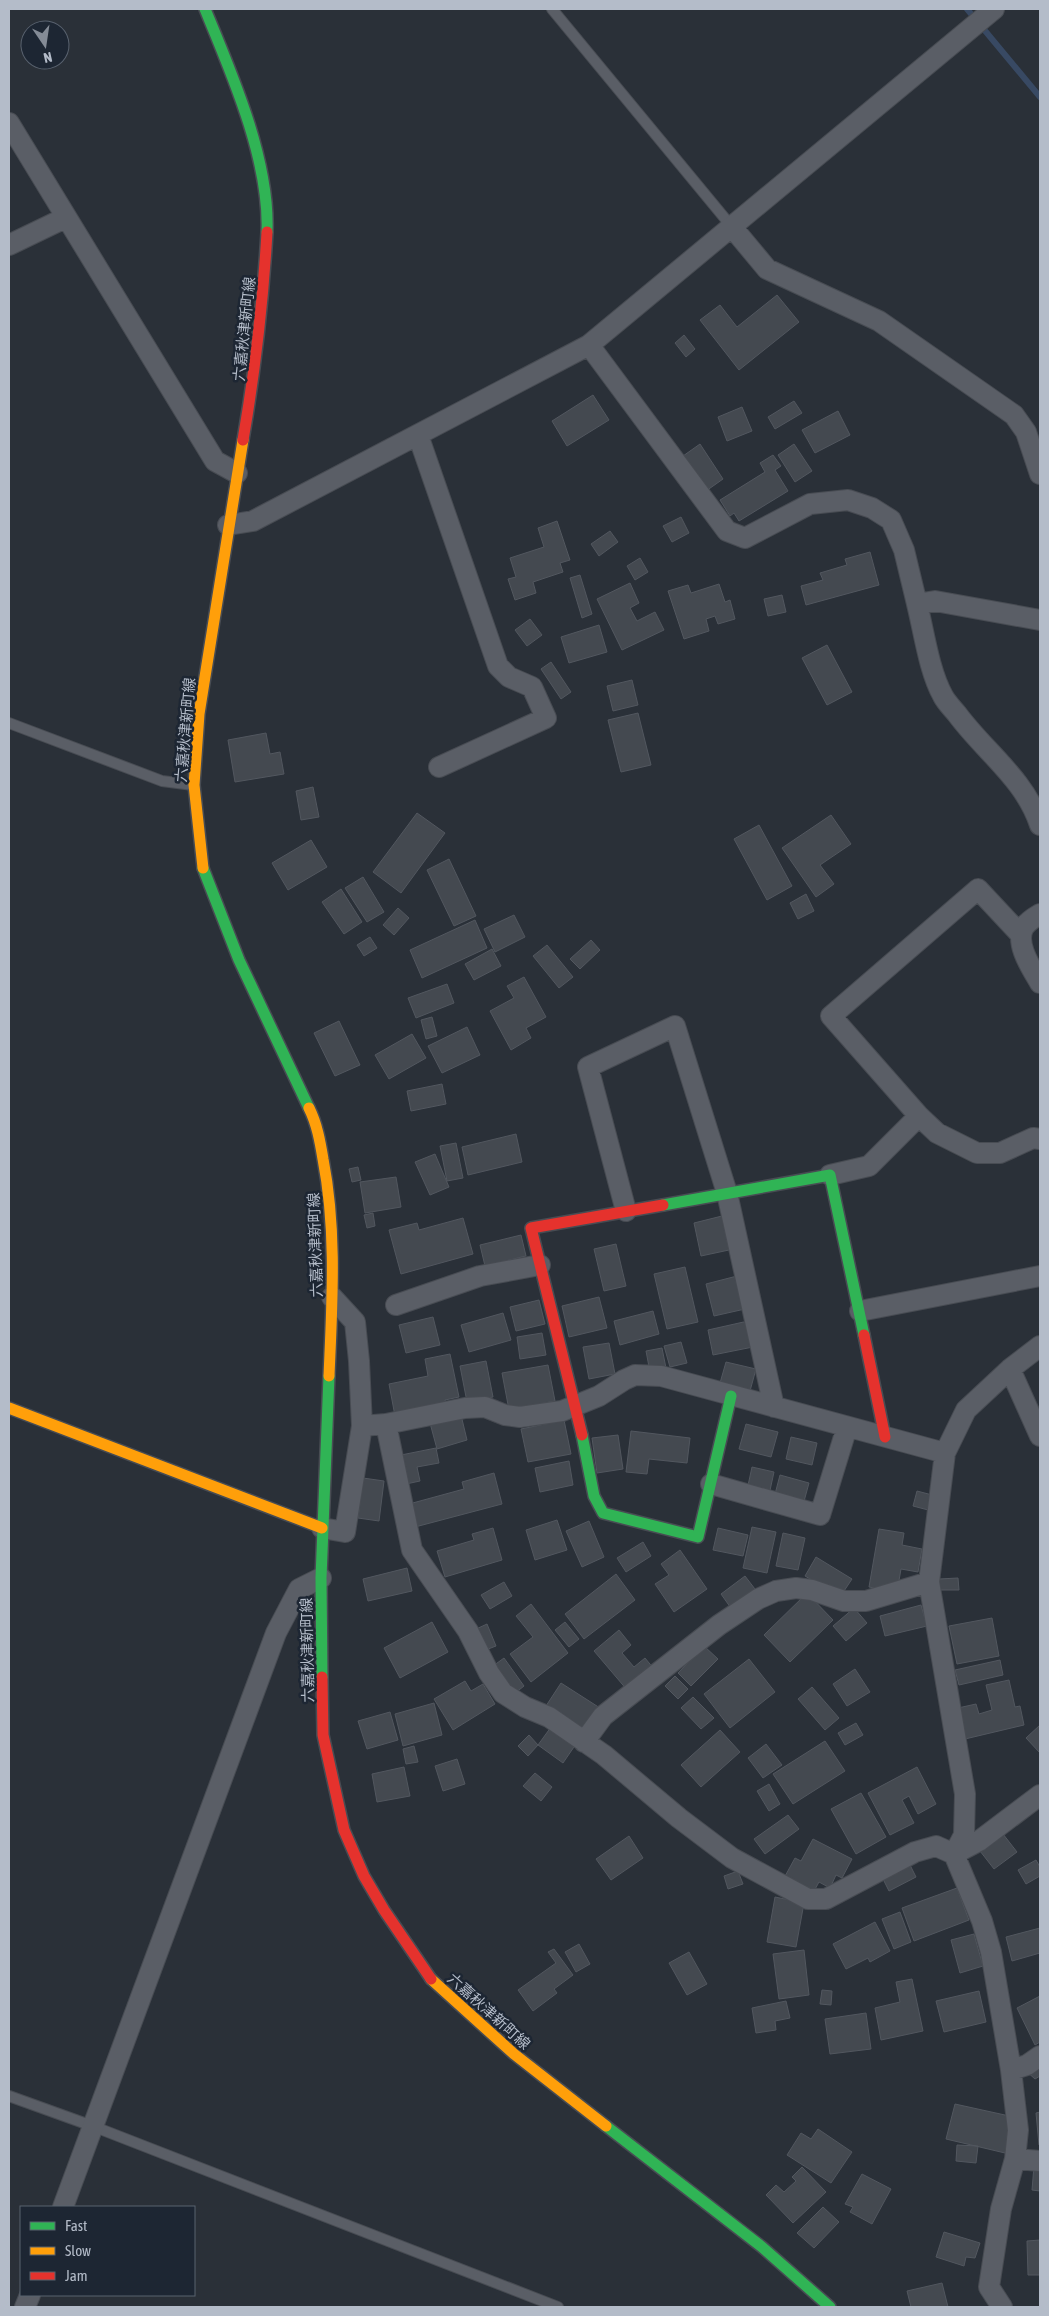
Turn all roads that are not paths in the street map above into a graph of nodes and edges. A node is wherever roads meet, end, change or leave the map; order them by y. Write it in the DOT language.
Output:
graph roads {
  1 [pos="205,9"];
  2 [pos="552,9"];
  3 [pos="994,9"];
  4 [pos="9,123"];
  5 [pos="65,218"];
  6 [pos="732,227"];
  7 [pos="9,245"];
  8 [pos="589,345"];
  9 [pos="418,435"];
  10 [pos="237,473"];
  11 [pos="1040,474"];
  12 [pos="228,525"];
  13 [pos="917,604"];
  14 [pos="1040,620"];
  15 [pos="9,723"];
  16 [pos="439,767"];
  17 [pos="194,785"];
  18 [pos="1040,826"];
  19 [pos="1040,914"];
  20 [pos="1021,935"];
  21 [pos="1040,983"];
  22 [pos="919,1116"];
  23 [pos="1040,1139"];
  24 [pos="830,1175"];
  25 [pos="727,1193"];
  26 [pos="626,1211"];
  27 [pos="540,1265"];
  28 [pos="1040,1276"];
  29 [pos="332,1297"];
  30 [pos="396,1304"];
  31 [pos="860,1311"];
  32 [pos="1040,1346"];
  33 [pos="1010,1370"];
  34 [pos="731,1396"];
  35 [pos="576,1407"];
  36 [pos="774,1407"];
  37 [pos="9,1408"];
  38 [pos="386,1424"];
  39 [pos="362,1426"];
  40 [pos="848,1427"];
  41 [pos="1040,1436"];
  42 [pos="885,1437"];
  43 [pos="945,1453"];
  44 [pos="711,1484"];
  45 [pos="322,1528"];
  46 [pos="321,1578"];
  47 [pos="929,1582"];
  48 [pos="584,1742"];
  49 [pos="1040,1795"];
  50 [pos="954,1854"];
  51 [pos="1040,2056"];
  52 [pos="1011,2070"];
  53 [pos="9,2096"];
  54 [pos="95,2126"];
  55 [pos="1015,2159"];
  56 [pos="1040,2161"];
  57 [pos="64,2206"];
  58 [pos="558,2307"];
  59 [pos="830,2307"];
  60 [pos="1002,2307"];
  1 -- 10 [label="main road, 六嘉秋津新町線"];
  2 -- 6 [label="lane"];
  3 -- 6 [label="street"];
  4 -- 5 [label="street"];
  5 -- 7 [label="street"];
  5 -- 10 [label="street"];
  6 -- 8 [label="street"];
  6 -- 11 [label="street"];
  8 -- 9 [label="street"];
  8 -- 13 [label="street"];
  9 -- 12 [label="street"];
  9 -- 16 [label="street"];
  10 -- 12 [label="main road, 六嘉秋津新町線"];
  12 -- 17 [label="main road, 六嘉秋津新町線"];
  13 -- 14 [label="street"];
  13 -- 18 [label="street"];
  15 -- 17 [label="lane"];
  17 -- 29 [label="main road, 六嘉秋津新町線"];
  19 -- 20 [label="street"];
  20 -- 21 [label="street"];
  20 -- 22 [label="street"];
  22 -- 23 [label="street"];
  22 -- 24 [label="street"];
  24 -- 25 [label="main road"];
  24 -- 31 [label="main road"];
  25 -- 26 [label="main road"];
  25 -- 26 [label="street"];
  25 -- 36 [label="street"];
  26 -- 27 [label="main road"];
  27 -- 30 [label="street"];
  27 -- 35 [label="main road"];
  28 -- 31 [label="street"];
  29 -- 39 [label="street"];
  29 -- 45 [label="main road, 六嘉秋津新町線"];
  31 -- 42 [label="main road"];
  32 -- 33 [label="street"];
  33 -- 41 [label="street"];
  33 -- 43 [label="street"];
  34 -- 35 [label="street"];
  34 -- 36 [label="street"];
  34 -- 44 [label="main road"];
  35 -- 38 [label="street"];
  35 -- 44 [label="main road"];
  36 -- 40 [label="street"];
  37 -- 45 [label="main road"];
  38 -- 39 [label="street"];
  38 -- 48 [label="street"];
  39 -- 45 [label="street"];
  40 -- 42 [label="street"];
  40 -- 44 [label="street"];
  42 -- 43 [label="street"];
  43 -- 47 [label="street"];
  45 -- 46 [label="main road, 六嘉秋津新町線"];
  46 -- 54 [label="street"];
  46 -- 59 [label="main road, 六嘉秋津新町線"];
  47 -- 48 [label="street"];
  47 -- 50 [label="street"];
  48 -- 50 [label="street"];
  49 -- 50 [label="street"];
  50 -- 52 [label="street"];
  51 -- 52 [label="street"];
  52 -- 55 [label="street"];
  53 -- 54 [label="lane"];
  54 -- 57 [label="street"];
  54 -- 58 [label="lane"];
  55 -- 56 [label="street"];
  55 -- 60 [label="street"];
}
